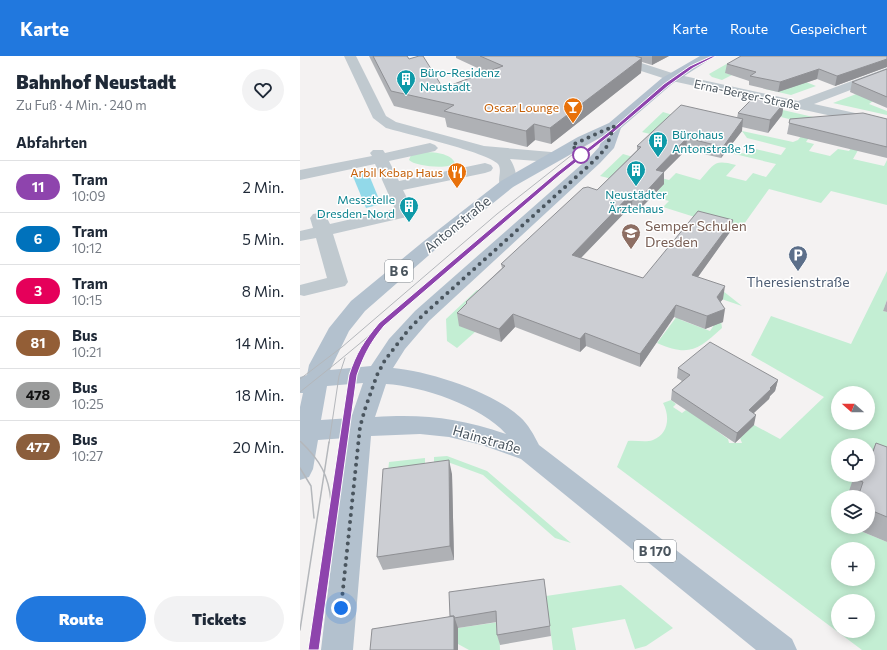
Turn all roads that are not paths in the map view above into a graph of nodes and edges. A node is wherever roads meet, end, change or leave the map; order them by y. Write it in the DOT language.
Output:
graph roads {
  1 [pos="350,56"];
  2 [pos="608,56"];
  3 [pos="709,56"];
  4 [pos="887,72"];
  5 [pos="672,78"];
  6 [pos="799,105"];
  7 [pos="887,124"];
  8 [pos="614,126"];
  9 [pos="430,148"];
  10 [pos="483,150"];
  11 [pos="379,156"];
  12 [pos="551,157"];
  13 [pos="485,168"];
  14 [pos="300,175"];
  15 [pos="507,184"];
  16 [pos="393,186"];
  17 [pos="321,224"];
  18 [pos="300,236"];
  19 [pos="304,290"];
  20 [pos="377,375"];
  21 [pos="309,382"];
  22 [pos="360,427"];
  23 [pos="304,431"];
  24 [pos="530,452"];
  25 [pos="300,469"];
  26 [pos="337,650"];
  27 [pos="781,650"];
  1 -- 10 [label="street"];
  2 -- 5 [label="street, Erna-Berger-Straße"];
  3 -- 5 [label="main road, Antonstraße / B 6"];
  4 -- 6 [label="street"];
  5 -- 6 [label="street, Erna-Berger-Straße"];
  5 -- 8 [label="main road, Antonstraße / B 6"];
  6 -- 7 [label="street, Erna-Berger-Straße"];
  8 -- 12 [label="main road, Antonstraße / B 6"];
  8 -- 20 [label="main road"];
  9 -- 11 [label="street"];
  10 -- 12 [label="street"];
  10 -- 15 [label="street"];
  11 -- 14 [label="street"];
  11 -- 16 [label="street"];
  12 -- 15 [label="main road, Antonstraße / B 6"];
  13 -- 16 [label="street"];
  15 -- 21 [label="main road, Antonstraße / B 6"];
  16 -- 17 [label="street"];
  17 -- 18 [label="street"];
  17 -- 19 [label="street"];
  20 -- 21 [label="main road, B 170"];
  20 -- 22 [label="main road"];
  20 -- 24 [label="main road, Hainstraße / B 170"];
  21 -- 23 [label="main road, Antonstraße / B 6"];
  22 -- 23 [label="main road, B 170"];
  22 -- 24 [label="main road, Hainstraße / B 170"];
  22 -- 26 [label="main road"];
  23 -- 25 [label="main road, Antonstraße / B 6"];
  24 -- 27 [label="main road, B 170"];
}
